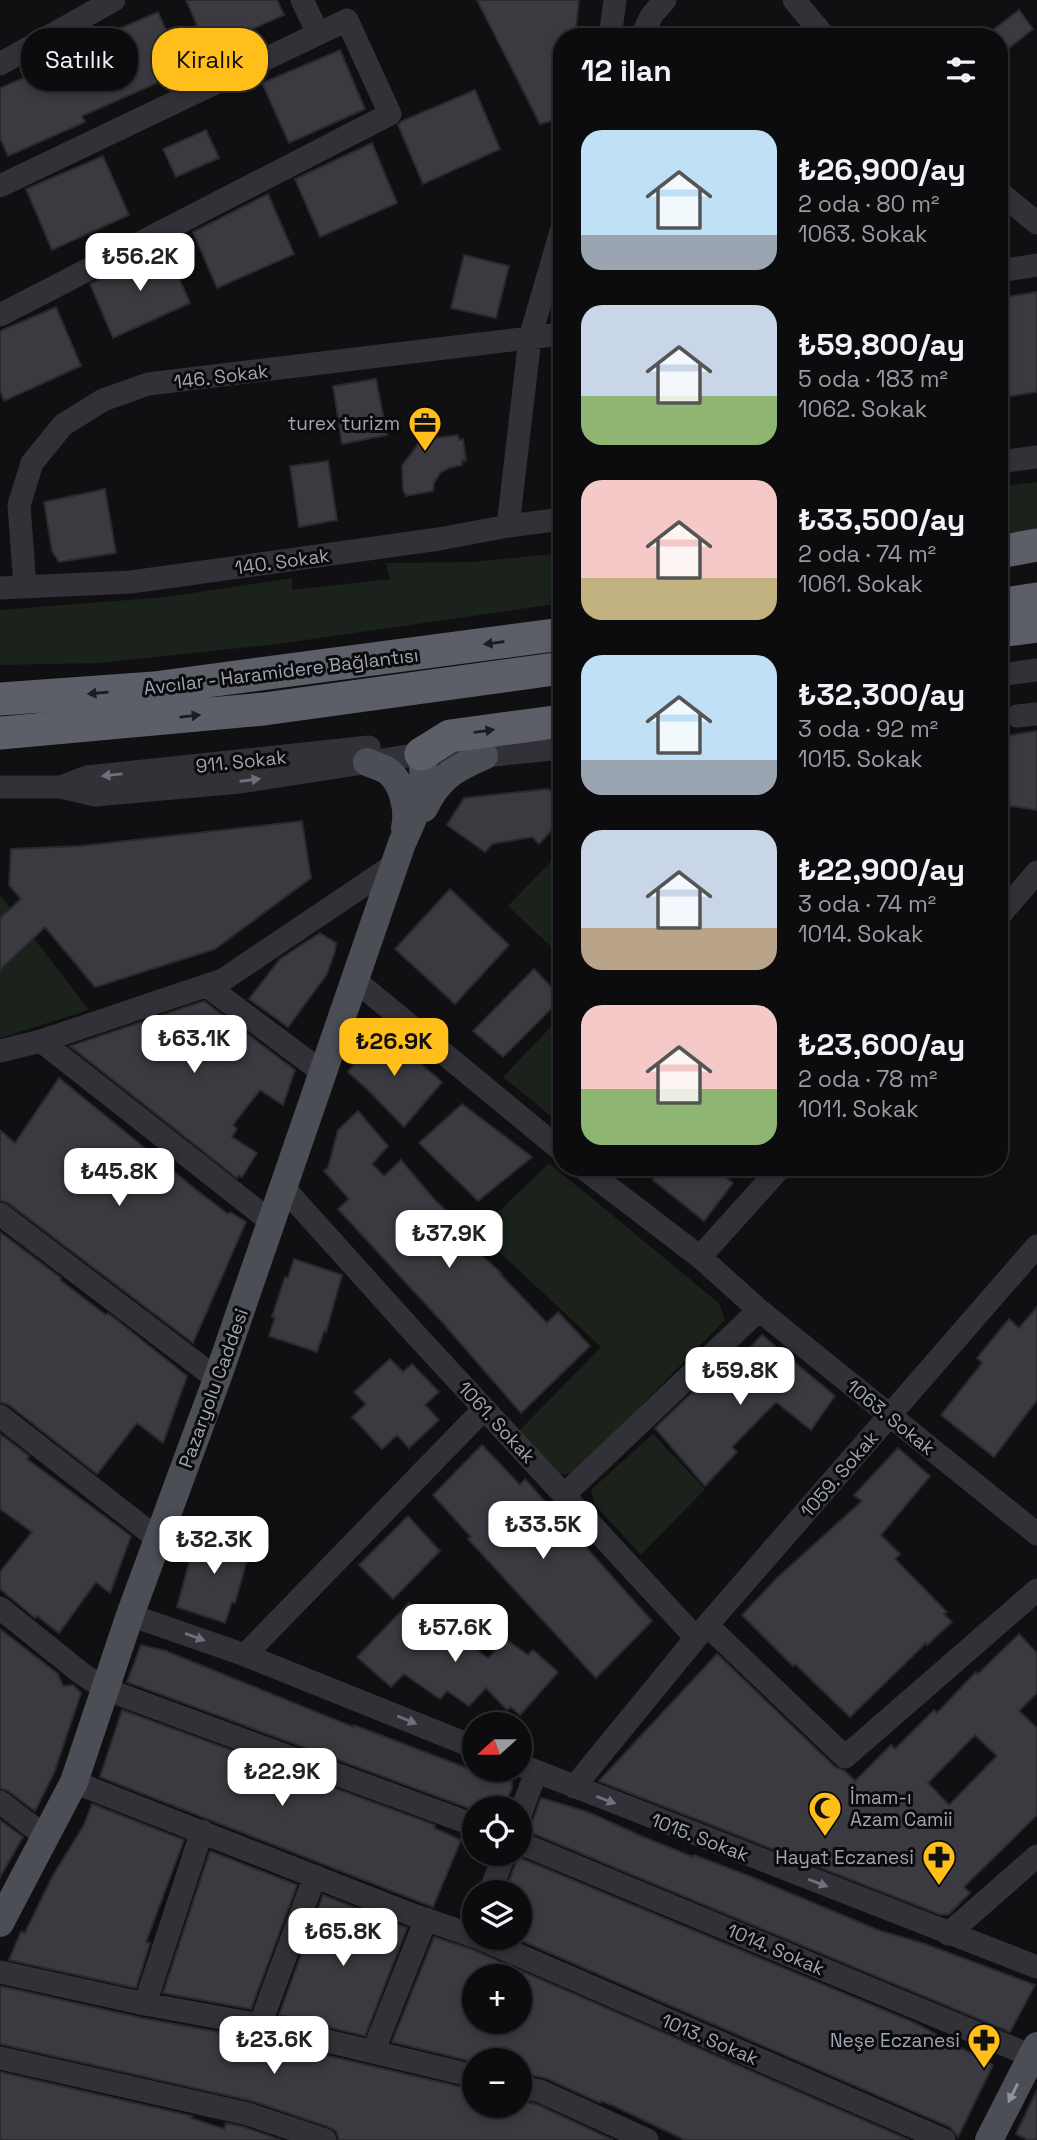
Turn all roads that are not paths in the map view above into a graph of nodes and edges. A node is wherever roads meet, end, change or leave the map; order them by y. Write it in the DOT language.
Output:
graph roads {
  1 [pos="114,0"];
  2 [pos="302,0"];
  3 [pos="615,0"];
  4 [pos="665,0"];
  5 [pos="794,0"];
  6 [pos="611,28"];
  7 [pos="646,28"];
  8 [pos="817,28"];
  9 [pos="318,33"];
  10 [pos="0,64"];
  11 [pos="0,186"];
  12 [pos="1008,199"];
  13 [pos="1037,223"];
  14 [pos="553,259"];
  15 [pos="1037,265"];
  16 [pos="1008,270"];
  17 [pos="0,315"];
  18 [pos="553,335"];
  19 [pos="530,338"];
  20 [pos="1037,457"];
  21 [pos="1008,461"];
  22 [pos="553,520"];
  23 [pos="508,526"];
  24 [pos="1037,545"];
  25 [pos="1008,550"];
  26 [pos="1037,565"];
  27 [pos="1008,569"];
  28 [pos="25,587"];
  29 [pos="0,588"];
  30 [pos="1037,599"];
  31 [pos="1008,604"];
  32 [pos="1037,626"];
  33 [pos="1008,630"];
  34 [pos="553,635"];
  35 [pos="553,669"];
  36 [pos="1037,670"];
  37 [pos="1008,674"];
  38 [pos="473,680"];
  39 [pos="553,689"];
  40 [pos="0,699"];
  41 [pos="553,722"];
  42 [pos="0,733"];
  43 [pos="553,750"];
  44 [pos="421,754"];
  45 [pos="484,756"];
  46 [pos="367,762"];
  47 [pos="0,787"];
  48 [pos="61,787"];
  49 [pos="399,853"];
  50 [pos="1037,872"];
  51 [pos="1008,906"];
  52 [pos="356,981"];
  53 [pos="207,986"];
  54 [pos="41,1041"];
  55 [pos="0,1051"];
  56 [pos="322,1072"];
  57 [pos="553,1144"];
  58 [pos="594,1176"];
  59 [pos="773,1176"];
  60 [pos="282,1186"];
  61 [pos="0,1214"];
  62 [pos="270,1221"];
  63 [pos="1037,1246"];
  64 [pos="700,1257"];
  65 [pos="759,1310"];
  66 [pos="217,1379"];
  67 [pos="484,1409"];
  68 [pos="0,1416"];
  69 [pos="890,1417"];
  70 [pos="564,1495"];
  71 [pos="1037,1534"];
  72 [pos="158,1539"];
  73 [pos="1037,1590"];
  74 [pos="0,1608"];
  75 [pos="130,1615"];
  76 [pos="702,1632"];
  77 [pos="245,1655"];
  78 [pos="105,1689"];
  79 [pos="462,1742"];
  80 [pos="532,1771"];
  81 [pos="74,1782"];
  82 [pos="574,1787"];
  83 [pos="0,1802"];
  84 [pos="462,1821"];
  85 [pos="202,1831"];
  86 [pos="46,1837"];
  87 [pos="532,1848"];
  88 [pos="1037,1856"];
  89 [pos="315,1876"];
  90 [pos="426,1919"];
  91 [pos="0,1923"];
  92 [pos="462,1931"];
  93 [pos="948,1934"];
  94 [pos="509,1950"];
  95 [pos="1037,1967"];
  96 [pos="0,1972"];
  97 [pos="145,2004"];
  98 [pos="260,2025"];
  99 [pos="1035,2051"];
  100 [pos="373,2052"];
  101 [pos="0,2058"];
  102 [pos="462,2073"];
  103 [pos="532,2089"];
  104 [pos="599,2130"];
  105 [pos="997,2137"];
  106 [pos="312,2138"];
  107 [pos="647,2140"];
  108 [pos="944,2140"];
  1 -- 10 [label="street"];
  2 -- 9 [label="street"];
  3 -- 6 [label="street"];
  4 -- 7 [label="street"];
  5 -- 8 [label="street"];
  9 -- 11 [label="street"];
  9 -- 17 [label="street"];
  12 -- 13 [label="street"];
  14 -- 19 [label="street"];
  15 -- 16 [label="street"];
  18 -- 19 [label="street, 146. Sokak"];
  19 -- 23 [label="street"];
  19 -- 28 [label="street, 146. Sokak"];
  20 -- 21 [label="street"];
  22 -- 23 [label="street, 140. Sokak"];
  23 -- 28 [label="street, 140. Sokak"];
  24 -- 25 [label="highway"];
  26 -- 27 [label="highway"];
  28 -- 29 [label="street, 140. Sokak"];
  30 -- 31 [label="highway"];
  32 -- 33 [label="highway"];
  34 -- 40 [label="highway, Avcılar - Haramidere Bağlantısı, one-way"];
  35 -- 38 [label="highway, Avcılar - Haramidere Bağlantısı"];
  36 -- 37 [label="street"];
  38 -- 39 [label="highway"];
  42 -- 38 [label="highway, Avcılar - Haramidere Bağlantısı, one-way"];
  44 -- 41 [label="highway, one-way"];
  43 -- 45 [label="street"];
  44 -- 45 [label="street"];
  44 -- 46 [label="street, 911. Sokak"];
  44 -- 48 [label="street, 911. Sokak, one-way"];
  44 -- 49 [label="main road"];
  45 -- 49 [label="main road"];
  48 -- 46 [label="street, 911. Sokak, one-way"];
  46 -- 49 [label="main road"];
  47 -- 48 [label="street, 911. Sokak"];
  49 -- 52 [label="main road, Pazaryolu Caddesi"];
  49 -- 53 [label="street"];
  50 -- 51 [label="street"];
  52 -- 56 [label="main road, Pazaryolu Caddesi"];
  52 -- 57 [label="street"];
  53 -- 54 [label="street"];
  53 -- 56 [label="street"];
  54 -- 55 [label="street"];
  54 -- 62 [label="street"];
  56 -- 60 [label="main road, Pazaryolu Caddesi"];
  58 -- 64 [label="street, 1063. Sokak"];
  59 -- 64 [label="street"];
  60 -- 62 [label="main road, Pazaryolu Caddesi"];
  60 -- 67 [label="street, 1061. Sokak"];
  61 -- 66 [label="street"];
  62 -- 66 [label="main road, Pazaryolu Caddesi"];
  63 -- 69 [label="street, 1059. Sokak"];
  64 -- 65 [label="street, 1063. Sokak"];
  65 -- 69 [label="street, 1063. Sokak"];
  65 -- 70 [label="street"];
  66 -- 72 [label="main road, Pazaryolu Caddesi"];
  67 -- 70 [label="street, 1061. Sokak"];
  67 -- 77 [label="street"];
  68 -- 72 [label="street"];
  69 -- 71 [label="street, 1063. Sokak"];
  69 -- 76 [label="street, 1059. Sokak"];
  70 -- 76 [label="street, 1061. Sokak"];
  72 -- 75 [label="main road, Pazaryolu Caddesi"];
  73 -- 76 [label="street, 1061. Sokak"];
  74 -- 78 [label="street"];
  75 -- 77 [label="street, one-way"];
  75 -- 78 [label="main road, Pazaryolu Caddesi"];
  76 -- 82 [label="street"];
  77 -- 79 [label="street, one-way"];
  78 -- 81 [label="main road, Pazaryolu Caddesi"];
  78 -- 84 [label="street"];
  80 -- 82 [label="street, 1015. Sokak"];
  81 -- 85 [label="street, 1013. Sokak"];
  81 -- 86 [label="main road, Pazaryolu Caddesi"];
  82 -- 93 [label="street, 1015. Sokak, one-way"];
  83 -- 86 [label="street"];
  85 -- 89 [label="street, 1013. Sokak"];
  85 -- 97 [label="street"];
  86 -- 91 [label="main road, Pazaryolu Caddesi"];
  87 -- 99 [label="street, 1014. Sokak"];
  88 -- 93 [label="street"];
  89 -- 90 [label="street, 1013. Sokak"];
  89 -- 98 [label="street"];
  90 -- 92 [label="street, 1013. Sokak"];
  90 -- 100 [label="street"];
  93 -- 95 [label="street, 1015. Sokak"];
  94 -- 108 [label="street, 1013. Sokak"];
  96 -- 97 [label="street"];
  97 -- 98 [label="street"];
  98 -- 100 [label="street"];
  99 -- 105 [label="main road, one-way"];
  100 -- 102 [label="street"];
  101 -- 106 [label="street"];
  103 -- 104 [label="street"];
  104 -- 107 [label="street"];
}
